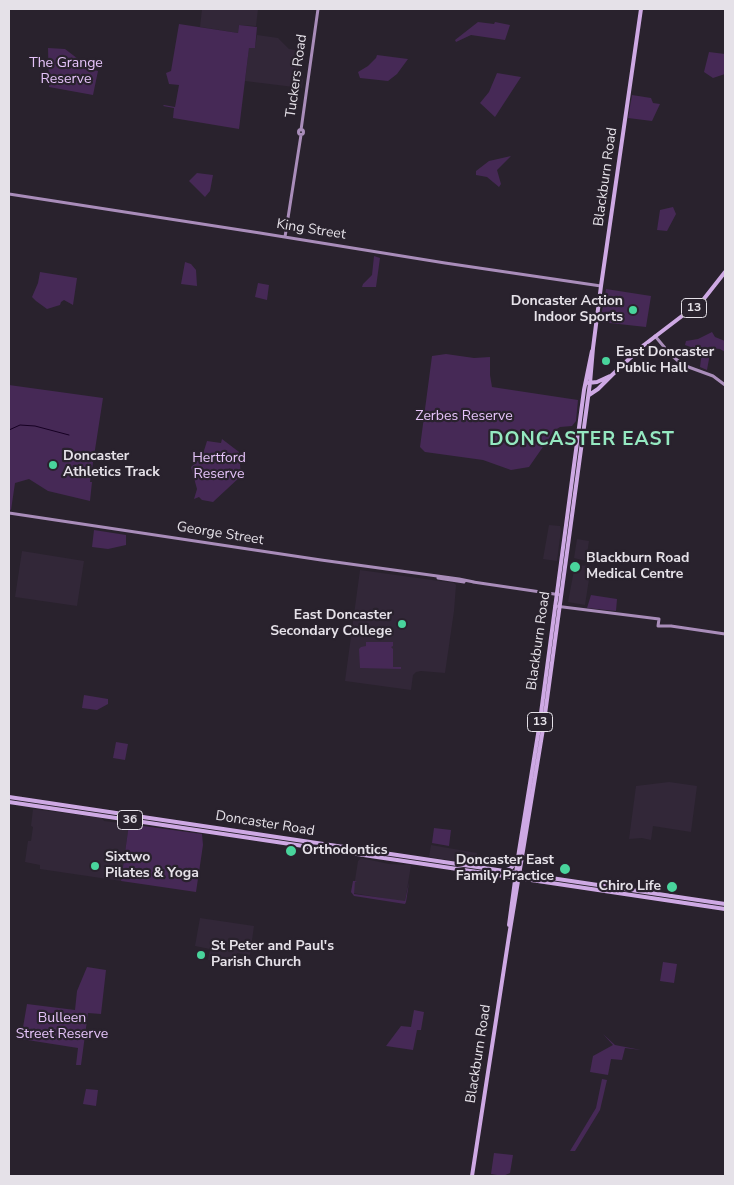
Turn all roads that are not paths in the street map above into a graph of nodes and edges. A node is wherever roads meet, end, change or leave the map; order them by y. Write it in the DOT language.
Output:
graph roads {
  1 [pos="318,9"];
  2 [pos="642,9"];
  3 [pos="9,195"];
  4 [pos="285,237"];
  5 [pos="725,272"];
  6 [pos="601,286"];
  7 [pos="655,336"];
  8 [pos="593,348"];
  9 [pos="612,375"];
  10 [pos="590,385"];
  11 [pos="603,385"];
  12 [pos="725,385"];
  13 [pos="585,386"];
  14 [pos="588,396"];
  15 [pos="9,513"];
  16 [pos="569,522"];
  17 [pos="559,594"];
  18 [pos="557,606"];
  19 [pos="725,634"];
  20 [pos="9,798"];
  21 [pos="9,802"];
  22 [pos="206,830"];
  23 [pos="386,854"];
  24 [pos="386,859"];
  25 [pos="519,860"];
  26 [pos="500,871"];
  27 [pos="529,875"];
  28 [pos="504,876"];
  29 [pos="517,876"];
  30 [pos="513,890"];
  31 [pos="701,903"];
  32 [pos="725,904"];
  33 [pos="725,909"];
  34 [pos="509,936"];
  35 [pos="472,1176"];
  1 -- 4 [label="main road, Tuckers Road"];
  2 -- 6 [label="main road, Blackburn Road"];
  3 -- 4 [label="main road, King Street"];
  4 -- 6 [label="main road, King Street"];
  5 -- 7 [label="main road, 13"];
  6 -- 8 [label="main road, Blackburn Road"];
  7 -- 9 [label="main road, 13"];
  7 -- 12 [label="main road"];
  8 -- 10 [label="main road, Blackburn Road"];
  8 -- 13 [label="main road, Blackburn Road"];
  9 -- 10 [label="main road, 13"];
  9 -- 11 [label="main road, 13"];
  10 -- 11 [label="main road"];
  10 -- 13 [label="main road"];
  10 -- 14 [label="main road, Blackburn Road"];
  11 -- 14 [label="main road, 13"];
  13 -- 16 [label="main road, Blackburn Road / 13"];
  14 -- 16 [label="main road, Blackburn Road / 13"];
  15 -- 17 [label="main road, George Street"];
  16 -- 17 [label="main road, Blackburn Road / 13"];
  17 -- 18 [label="main road, Blackburn Road / 13"];
  18 -- 19 [label="main road"];
  18 -- 25 [label="main road, Blackburn Road / 13"];
  20 -- 22 [label="main road, Doncaster Road / 36"];
  21 -- 22 [label="main road, Doncaster Road / 36"];
  22 -- 23 [label="main road, Doncaster Road / 36"];
  22 -- 24 [label="main road, Doncaster Road / 36"];
  23 -- 24 [label="main road"];
  23 -- 26 [label="main road, Doncaster Road / 36"];
  24 -- 28 [label="main road, Doncaster Road / 36"];
  25 -- 26 [label="main road"];
  25 -- 27 [label="main road"];
  25 -- 29 [label="main road, Blackburn Road / 13"];
  26 -- 29 [label="main road, Doncaster Road / 36"];
  27 -- 29 [label="main road, Doncaster Road / 36"];
  27 -- 31 [label="main road, Doncaster Road / 36"];
  28 -- 29 [label="main road, Doncaster Road / 36"];
  28 -- 30 [label="main road"];
  29 -- 30 [label="main road, Blackburn Road / 13"];
  29 -- 31 [label="main road, Doncaster Road / 36"];
  29 -- 34 [label="main road, Blackburn Road / 13"];
  30 -- 34 [label="main road, Blackburn Road / 13"];
  31 -- 32 [label="main road, Doncaster Road / 36"];
  31 -- 33 [label="main road, Doncaster Road / 36"];
  34 -- 35 [label="main road, Blackburn Road / 13"];
}
